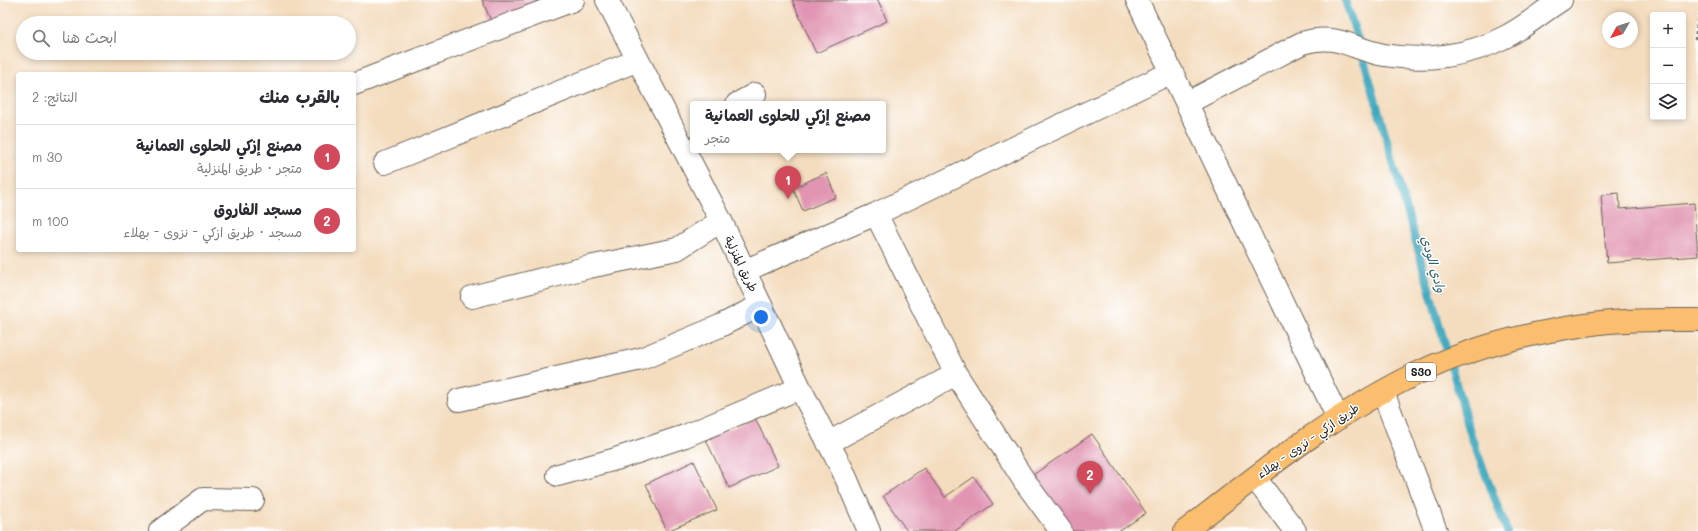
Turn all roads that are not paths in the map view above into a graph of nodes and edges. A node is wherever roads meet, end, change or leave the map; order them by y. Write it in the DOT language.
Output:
graph roads {
  1 [pos="573,0"];
  2 [pos="607,0"];
  3 [pos="1137,0"];
  4 [pos="1561,0"];
  5 [pos="638,60"];
  6 [pos="1172,72"];
  7 [pos="356,83"];
  8 [pos="1187,103"];
  9 [pos="686,132"];
  10 [pos="690,142"];
  11 [pos="694,153"];
  12 [pos="384,163"];
  13 [pos="876,214"];
  14 [pos="721,221"];
  15 [pos="744,271"];
  16 [pos="472,297"];
  17 [pos="761,305"];
  18 [pos="1698,320"];
  19 [pos="956,374"];
  20 [pos="800,388"];
  21 [pos="1382,392"];
  22 [pos="459,400"];
  23 [pos="1338,418"];
  24 [pos="828,443"];
  25 [pos="558,475"];
  26 [pos="1255,478"];
  27 [pos="253,500"];
  28 [pos="160,531"];
  29 [pos="869,531"];
  30 [pos="1061,531"];
  31 [pos="1185,531"];
  32 [pos="1295,531"];
  33 [pos="1436,531"];
  1 -- 7 [label="street"];
  2 -- 5 [label="street, طريق المنزلية"];
  3 -- 6 [label="street"];
  4 -- 8 [label="street"];
  5 -- 9 [label="street, طريق المنزلية"];
  5 -- 12 [label="street"];
  6 -- 8 [label="street"];
  6 -- 13 [label="street"];
  8 -- 23 [label="street"];
  9 -- 10 [label="street, طريق المنزلية"];
  11 -- 14 [label="street, طريق المنزلية"];
  13 -- 15 [label="street"];
  13 -- 19 [label="street"];
  14 -- 15 [label="street, طريق المنزلية"];
  14 -- 16 [label="street"];
  15 -- 17 [label="street, طريق المنزلية"];
  17 -- 20 [label="street, طريق المنزلية"];
  17 -- 22 [label="street"];
  18 -- 21 [label="main road, طريق ازكي - نزوى - بهلاء / S30"];
  19 -- 24 [label="street"];
  19 -- 30 [label="street"];
  20 -- 24 [label="street, طريق المنزلية"];
  20 -- 25 [label="street"];
  21 -- 23 [label="main road, طريق ازكي - نزوى - بهلاء / S30"];
  21 -- 33 [label="street"];
  23 -- 26 [label="main road, طريق ازكي - نزوى - بهلاء / S30"];
  24 -- 29 [label="street, طريق المنزلية"];
  26 -- 31 [label="main road, طريق ازكي - نزوى - بهلاء / S30"];
  26 -- 32 [label="street"];
  27 -- 28 [label="street"];
}
